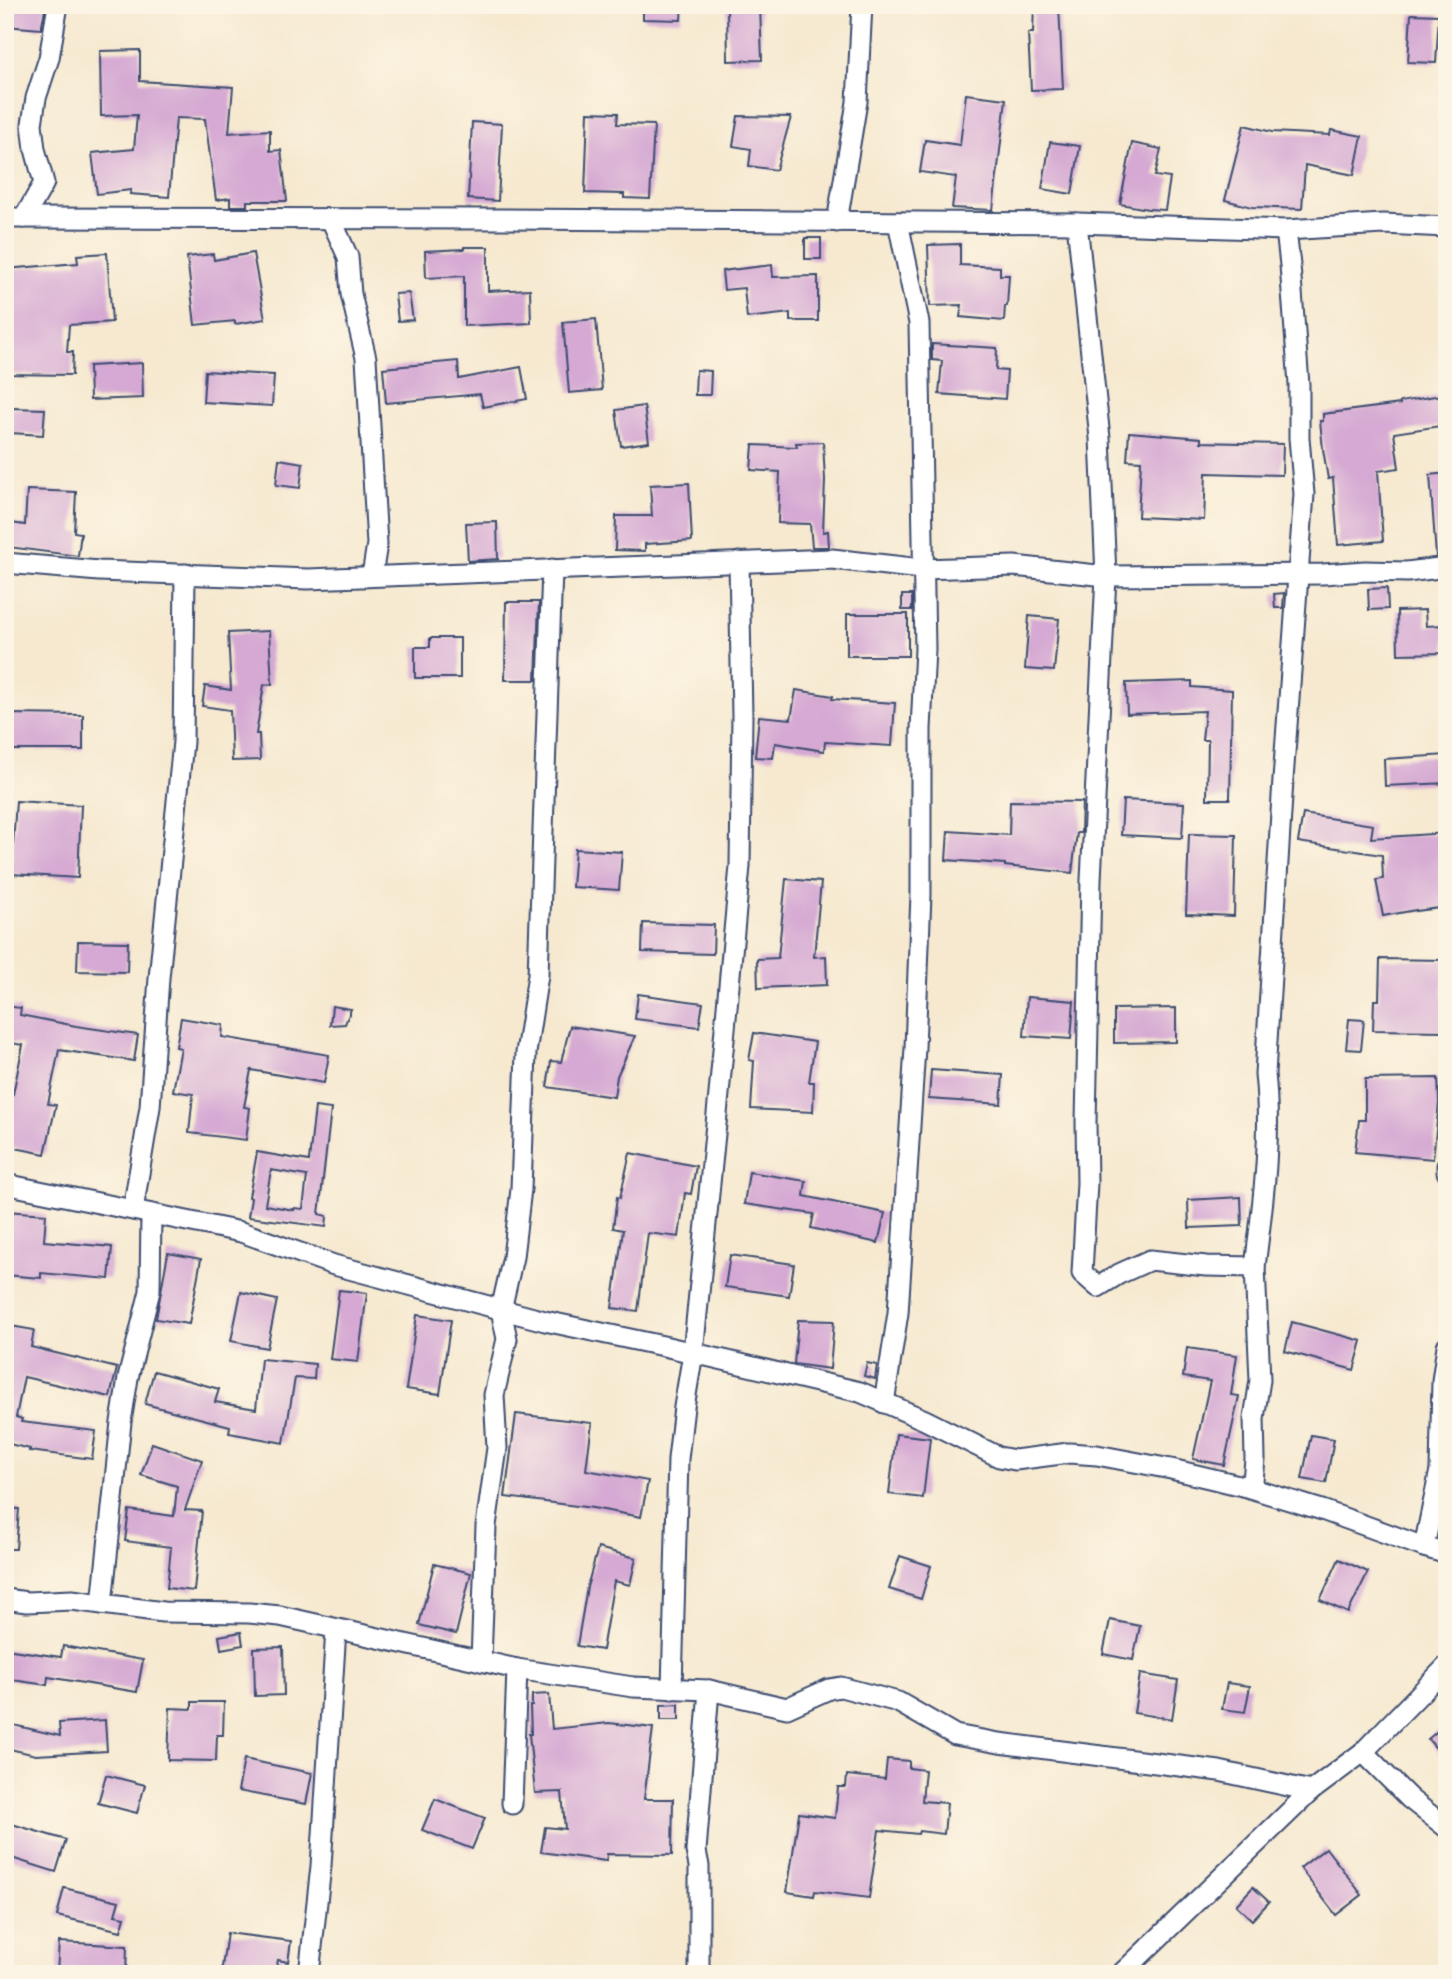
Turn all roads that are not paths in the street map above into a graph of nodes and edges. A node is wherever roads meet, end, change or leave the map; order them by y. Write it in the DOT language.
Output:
graph roads {
  1 [pos="58,5"];
  2 [pos="862,5"];
  3 [pos="15,218"];
  4 [pos="331,219"];
  5 [pos="837,222"];
  6 [pos="898,222"];
  7 [pos="1077,223"];
  8 [pos="1447,227"];
  9 [pos="1286,230"];
  10 [pos="738,562"];
  11 [pos="5,563"];
  12 [pos="1447,567"];
  13 [pos="552,569"];
  14 [pos="922,569"];
  15 [pos="185,574"];
  16 [pos="1298,575"];
  17 [pos="372,576"];
  18 [pos="1106,576"];
  19 [pos="1447,1167"];
  20 [pos="1447,1172"];
  21 [pos="5,1184"];
  22 [pos="142,1212"];
  23 [pos="1255,1266"];
  24 [pos="501,1310"];
  25 [pos="1447,1346"];
  26 [pos="693,1353"];
  27 [pos="884,1403"];
  28 [pos="1242,1486"];
  29 [pos="1424,1548"];
  30 [pos="1447,1554"];
  31 [pos="5,1598"];
  32 [pos="102,1604"];
  33 [pos="336,1629"];
  34 [pos="481,1661"];
  35 [pos="1447,1665"];
  36 [pos="517,1669"];
  37 [pos="672,1689"];
  38 [pos="709,1690"];
  39 [pos="1363,1752"];
  40 [pos="1311,1791"];
  41 [pos="512,1804"];
  42 [pos="1447,1828"];
  43 [pos="309,1974"];
  44 [pos="699,1974"];
  45 [pos="1121,1974"];
  1 -- 3 [label="street"];
  2 -- 5 [label="street"];
  3 -- 4 [label="street"];
  4 -- 5 [label="street"];
  4 -- 17 [label="street"];
  5 -- 6 [label="street"];
  6 -- 7 [label="street"];
  6 -- 14 [label="street"];
  7 -- 9 [label="street"];
  7 -- 18 [label="street"];
  8 -- 9 [label="street"];
  9 -- 16 [label="street"];
  10 -- 13 [label="street"];
  10 -- 14 [label="street"];
  10 -- 26 [label="street"];
  11 -- 15 [label="street"];
  12 -- 16 [label="street"];
  13 -- 17 [label="street"];
  13 -- 24 [label="street"];
  14 -- 18 [label="street"];
  14 -- 27 [label="street"];
  15 -- 17 [label="street"];
  15 -- 22 [label="street"];
  16 -- 18 [label="street"];
  16 -- 23 [label="street"];
  18 -- 23 [label="street"];
  19 -- 20 [label="street"];
  21 -- 22 [label="street"];
  22 -- 24 [label="street"];
  22 -- 32 [label="street"];
  23 -- 28 [label="street"];
  24 -- 26 [label="street"];
  24 -- 34 [label="street"];
  25 -- 29 [label="street"];
  26 -- 27 [label="street"];
  26 -- 37 [label="street"];
  27 -- 28 [label="street"];
  28 -- 29 [label="street"];
  29 -- 30 [label="street"];
  31 -- 32 [label="street"];
  32 -- 33 [label="street"];
  33 -- 34 [label="street"];
  33 -- 43 [label="street"];
  34 -- 36 [label="street"];
  35 -- 39 [label="street"];
  36 -- 37 [label="street"];
  36 -- 41 [label="street"];
  37 -- 38 [label="street"];
  38 -- 40 [label="street"];
  38 -- 44 [label="street"];
  39 -- 40 [label="street"];
  39 -- 42 [label="street"];
  40 -- 45 [label="street"];
}
